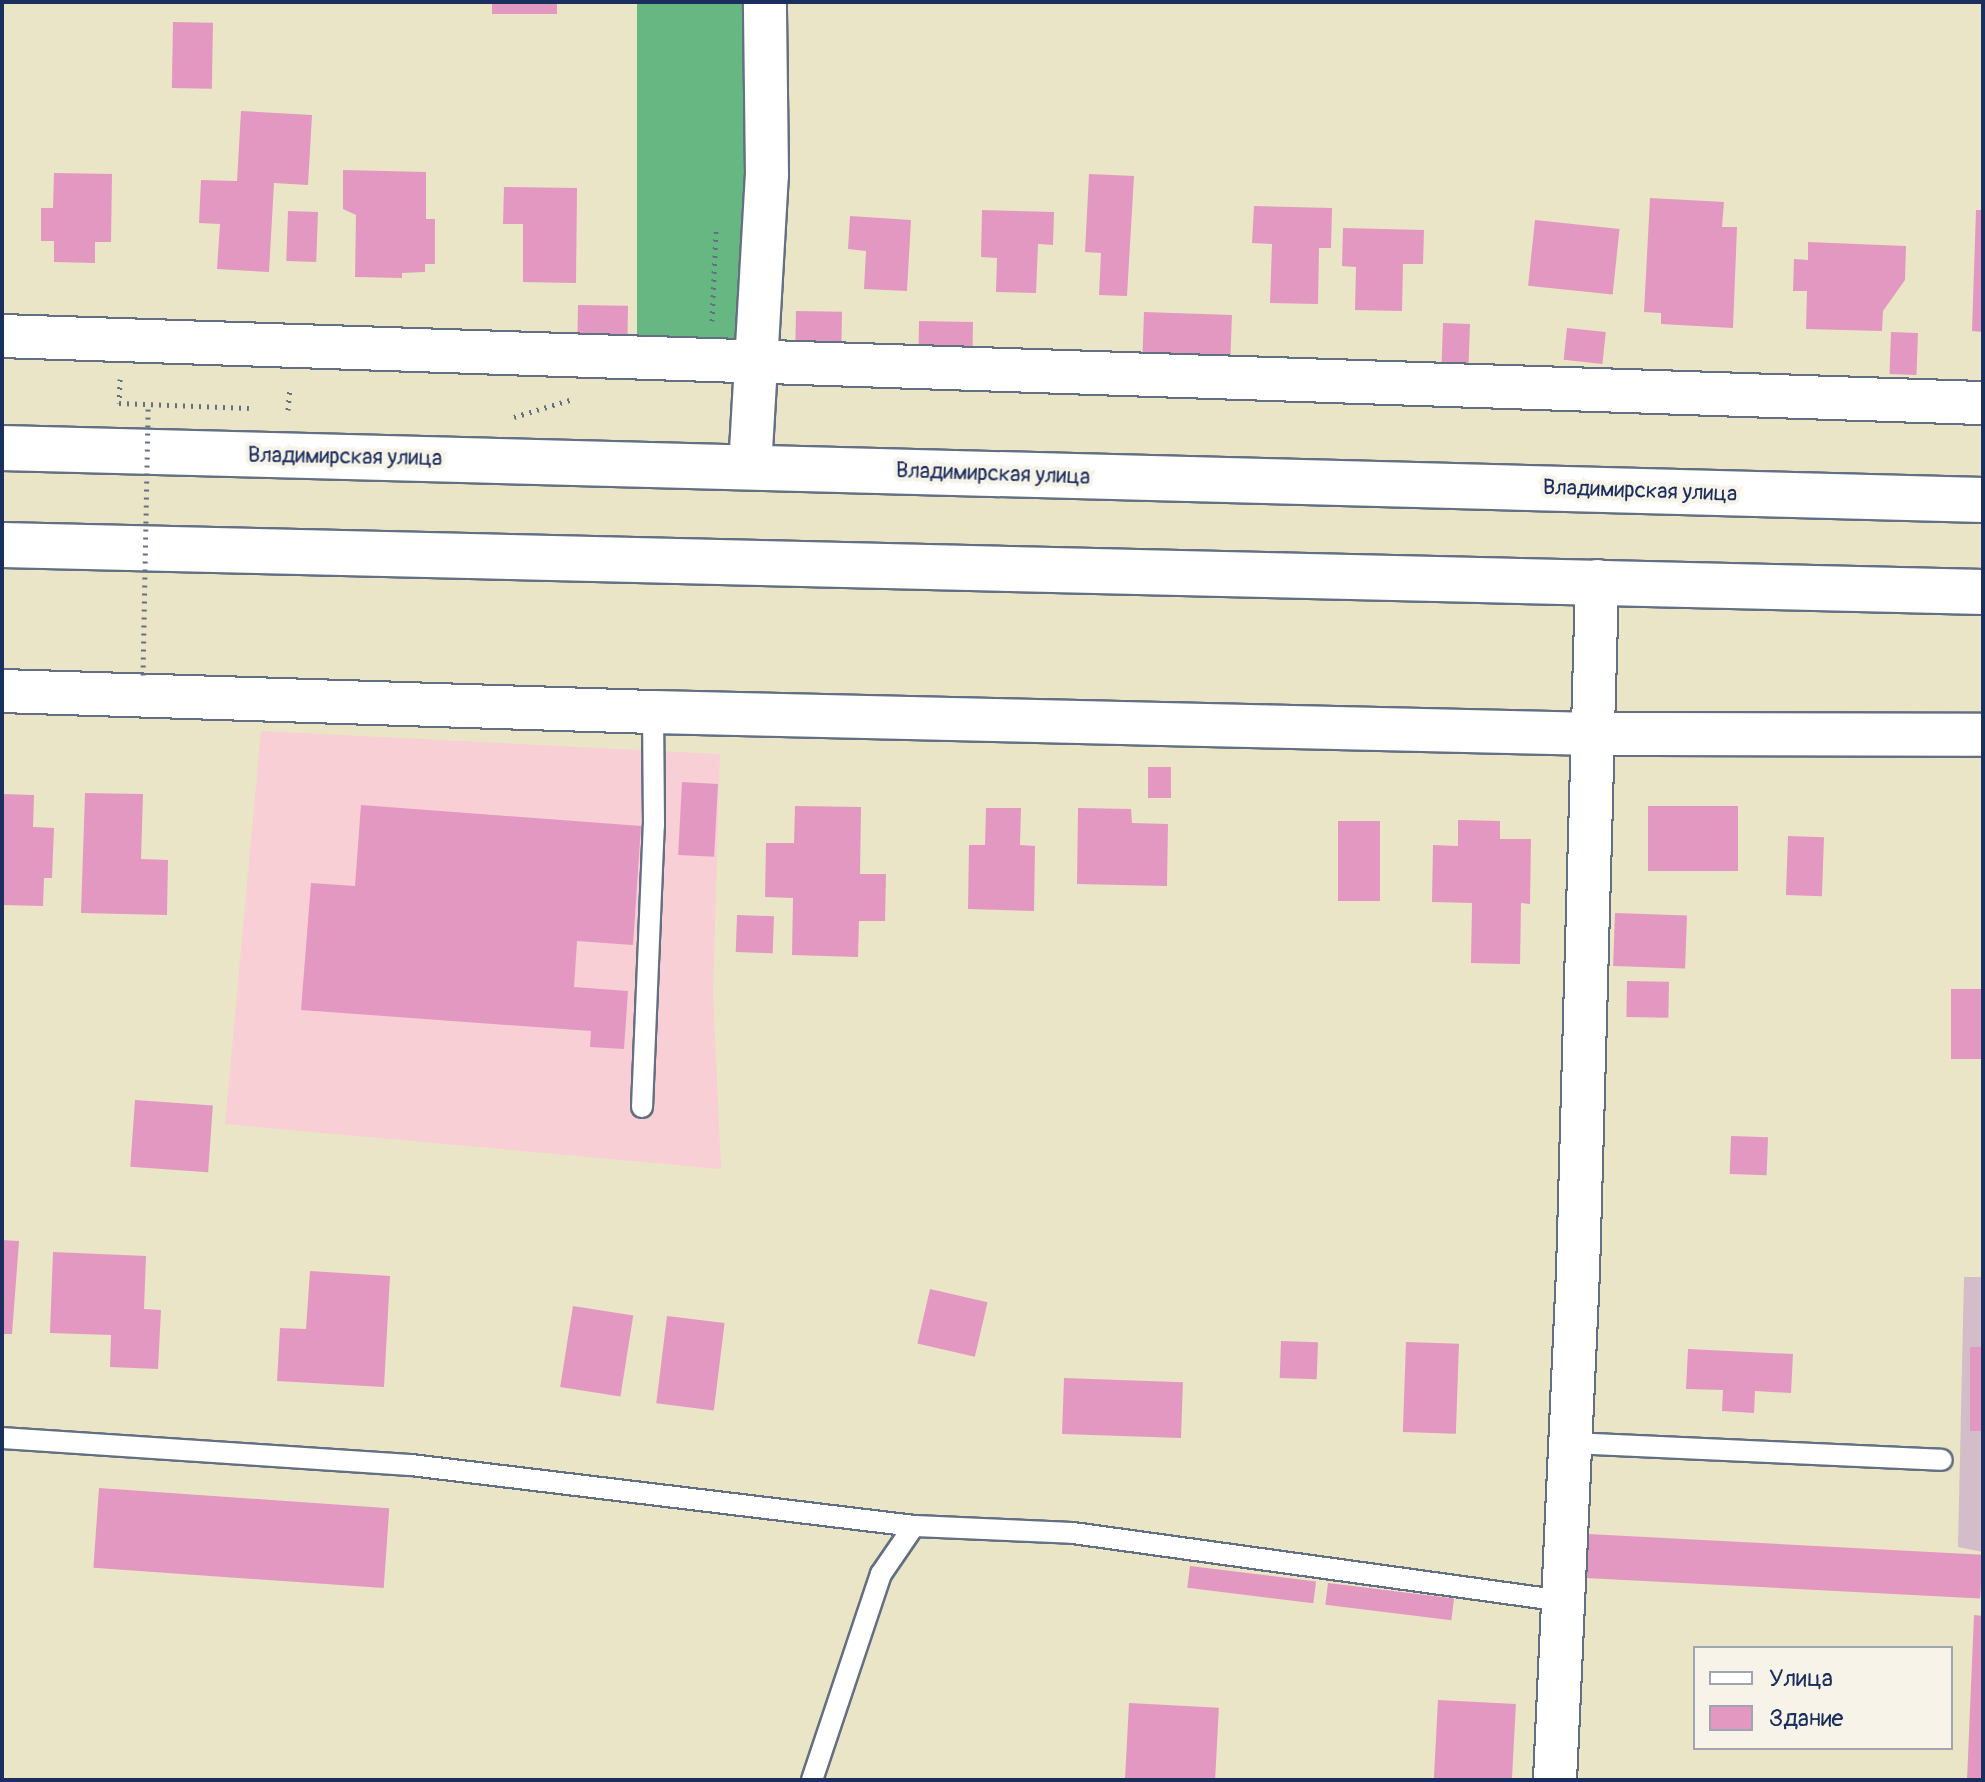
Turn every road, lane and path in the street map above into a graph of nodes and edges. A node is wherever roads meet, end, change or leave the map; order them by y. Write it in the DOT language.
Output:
graph roads {
  1 [pos="765,2"];
  2 [pos="716,231"];
  3 [pos="2,336"];
  4 [pos="709,357"];
  5 [pos="756,359"];
  6 [pos="587,394"];
  7 [pos="1983,403"];
  8 [pos="257,408"];
  9 [pos="273,409"];
  10 [pos="303,411"];
  11 [pos="511,418"];
  12 [pos="2,448"];
  13 [pos="750,468"];
  14 [pos="1983,500"];
  15 [pos="2,545"];
  16 [pos="1597,581"];
  17 [pos="1983,592"];
  18 [pos="143,675"];
  19 [pos="2,691"];
  20 [pos="653,712"];
  21 [pos="1596,734"];
  22 [pos="1983,735"];
  23 [pos="642,1107"];
  24 [pos="2,1438"];
  25 [pos="1570,1443"];
  26 [pos="1942,1460"];
  27 [pos="914,1526"];
  28 [pos="1563,1601"];
  29 [pos="812,1780"];
  30 [pos="1555,1780"];
  1 -- 5 [label="street"];
  2 -- 4 [label="path"];
  3 -- 4 [label="street"];
  4 -- 5 [label="street"];
  5 -- 7 [label="street"];
  5 -- 13 [label="street"];
  6 -- 11 [label="path"];
  8 -- 18 [label="path, bridge"];
  9 -- 10 [label="path"];
  12 -- 13 [label="highway, Владимирская улица"];
  13 -- 14 [label="highway, Владимирская улица"];
  15 -- 16 [label="highway"];
  16 -- 17 [label="highway"];
  16 -- 21 [label="street"];
  19 -- 20 [label="street"];
  20 -- 21 [label="street"];
  20 -- 23 [label="lane"];
  21 -- 22 [label="street"];
  21 -- 25 [label="street"];
  24 -- 27 [label="lane"];
  25 -- 26 [label="lane"];
  25 -- 28 [label="street"];
  27 -- 28 [label="lane"];
  27 -- 29 [label="lane"];
  28 -- 30 [label="street"];
}
